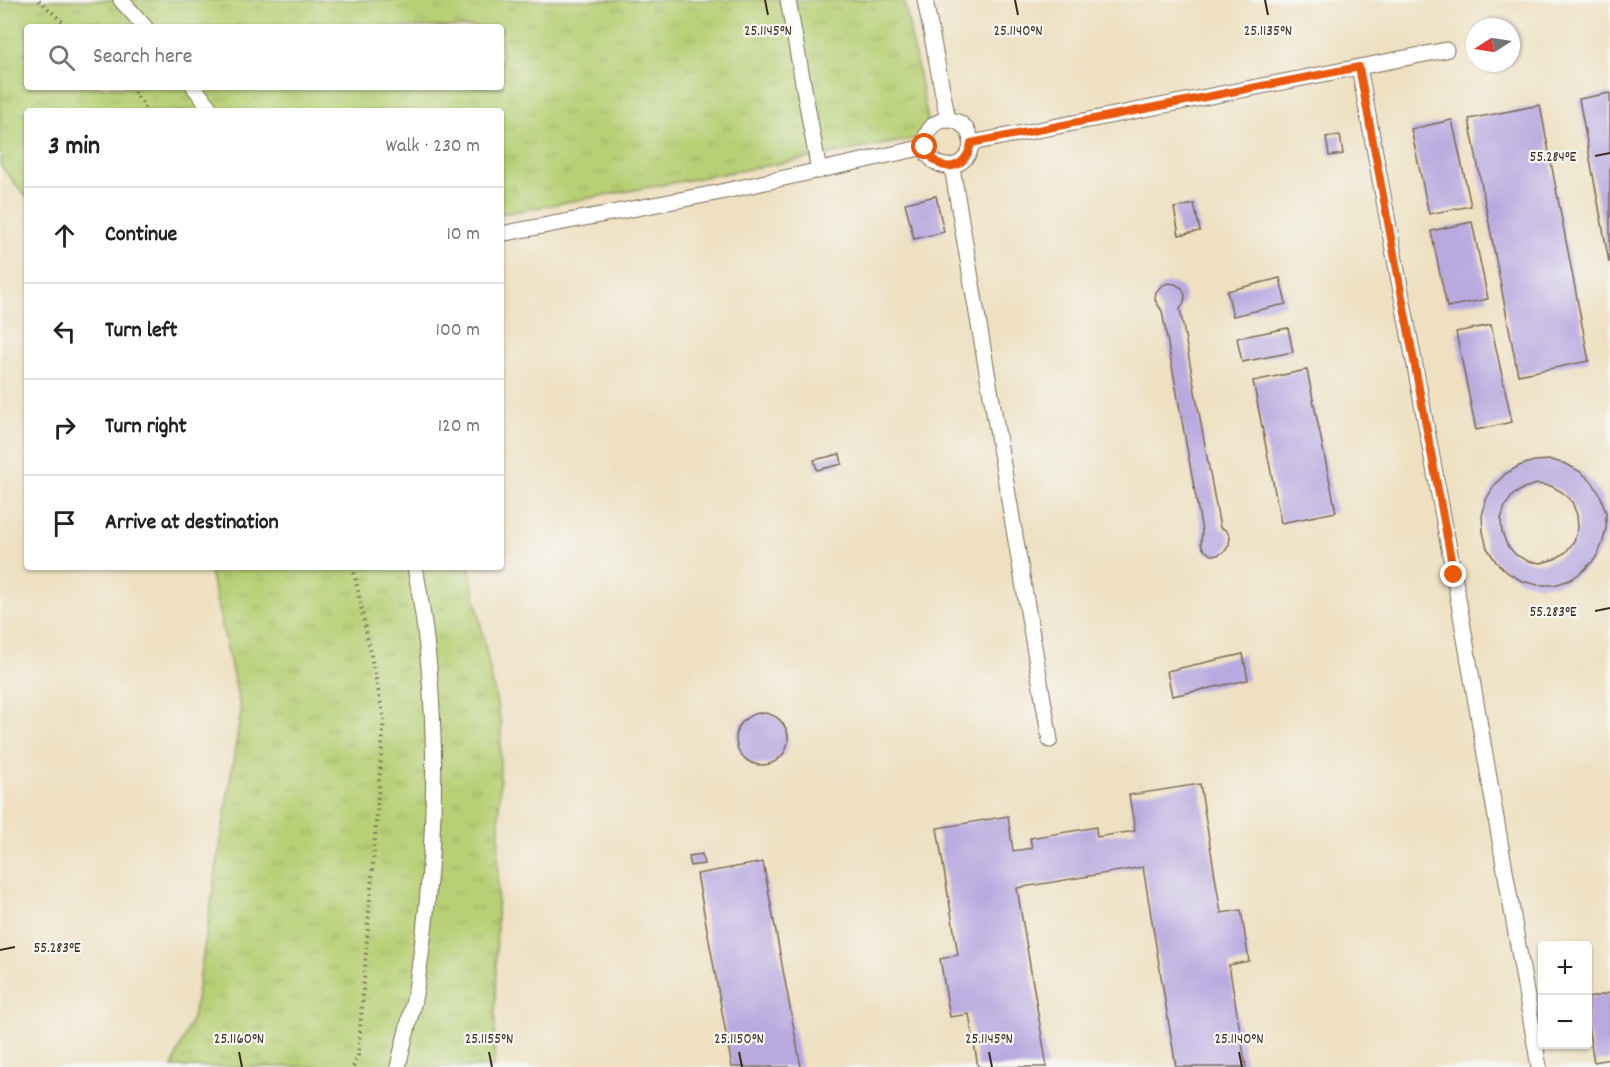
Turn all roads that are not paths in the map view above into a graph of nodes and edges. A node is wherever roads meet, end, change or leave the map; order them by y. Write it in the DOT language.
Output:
graph roads {
  1 [pos="121,0"];
  2 [pos="788,0"];
  3 [pos="925,0"];
  4 [pos="142,24"];
  5 [pos="1446,50"];
  6 [pos="1359,67"];
  7 [pos="196,90"];
  8 [pos="210,108"];
  9 [pos="948,120"];
  10 [pos="971,143"];
  11 [pos="925,147"];
  12 [pos="952,167"];
  13 [pos="819,171"];
  14 [pos="504,233"];
  15 [pos="415,570"];
  16 [pos="1050,740"];
  17 [pos="398,1067"];
  18 [pos="1539,1067"];
  1 -- 4 [label="lane"];
  2 -- 13 [label="lane"];
  3 -- 9 [label="lane"];
  5 -- 6 [label="lane"];
  6 -- 10 [label="lane"];
  6 -- 18 [label="lane"];
  7 -- 8 [label="lane"];
  9 -- 10 [label="lane"];
  9 -- 11 [label="lane"];
  10 -- 12 [label="lane"];
  11 -- 12 [label="lane"];
  11 -- 13 [label="lane"];
  12 -- 16 [label="lane"];
  13 -- 14 [label="lane"];
  15 -- 17 [label="lane"];
}
